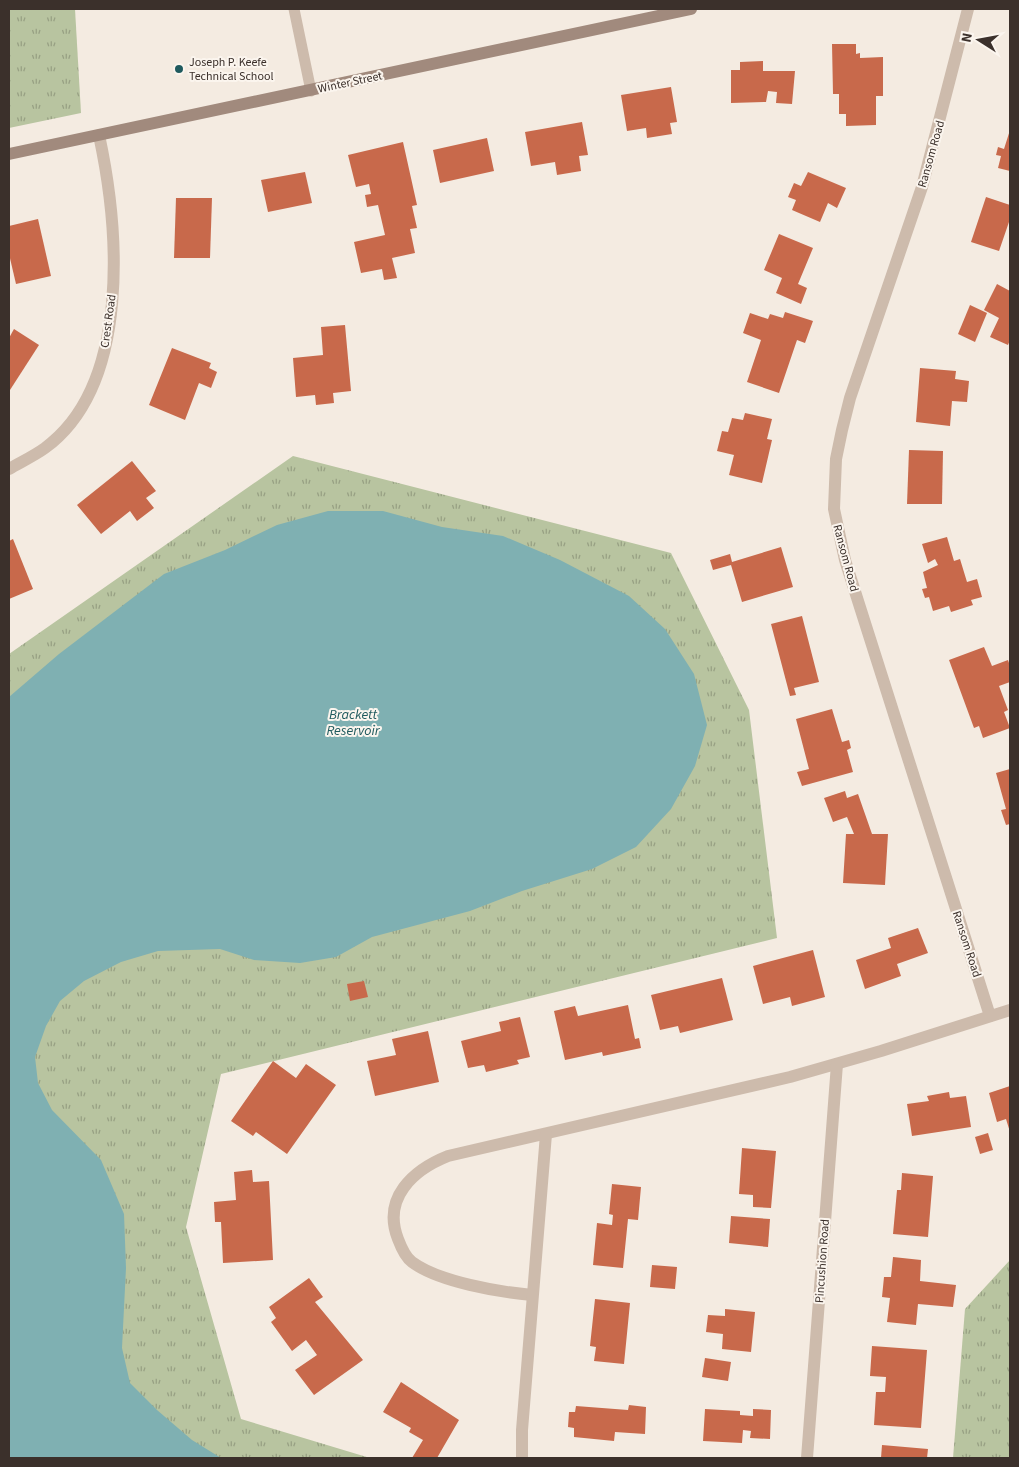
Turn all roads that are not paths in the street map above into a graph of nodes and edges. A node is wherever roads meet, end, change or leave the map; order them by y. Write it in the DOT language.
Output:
graph roads {
  1 [pos="294,9"];
  2 [pos="690,9"];
  3 [pos="968,9"];
  4 [pos="311,90"];
  5 [pos="100,135"];
  6 [pos="9,154"];
  7 [pos="9,469"];
  8 [pos="1010,1010"];
  9 [pos="990,1016"];
  10 [pos="836,1064"];
  11 [pos="546,1134"];
  12 [pos="532,1295"];
  13 [pos="522,1458"];
  14 [pos="807,1458"];
  1 -- 4 [label="lane"];
  2 -- 4 [label="main road, Winter Street"];
  3 -- 9 [label="street, Ransom Road"];
  4 -- 5 [label="main road, Winter Street"];
  5 -- 6 [label="main road, Winter Street"];
  5 -- 7 [label="street, Crest Road"];
  8 -- 9 [label="street"];
  9 -- 10 [label="street"];
  10 -- 11 [label="street"];
  10 -- 14 [label="street, Pincushion Road"];
  11 -- 12 [label="street"];
  11 -- 12 [label="street"];
  12 -- 13 [label="street"];
}
